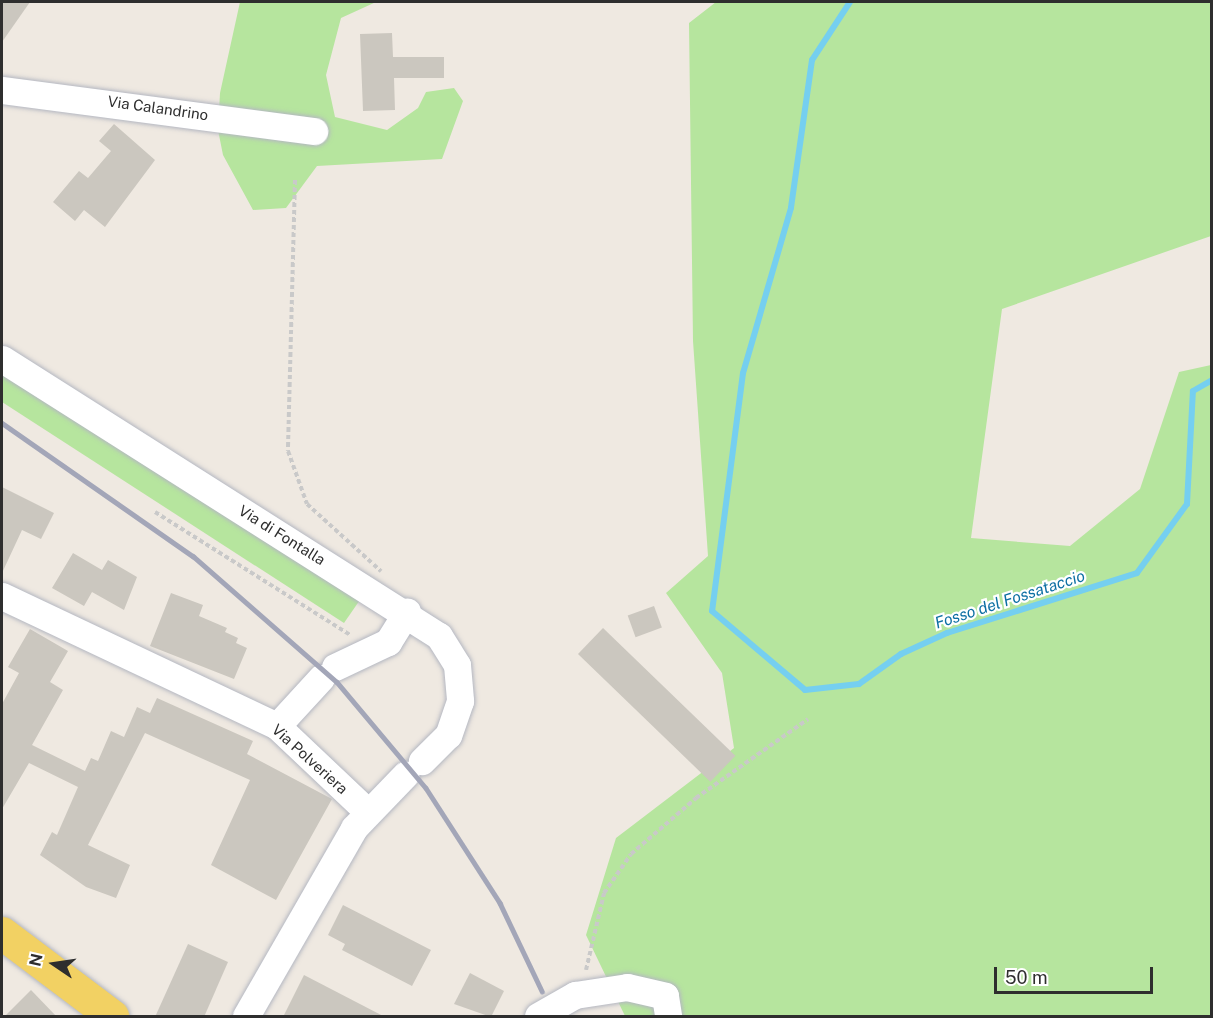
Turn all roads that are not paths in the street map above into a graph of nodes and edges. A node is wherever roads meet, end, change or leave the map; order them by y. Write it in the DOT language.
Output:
graph roads {
  1 [pos="2,90"];
  2 [pos="314,130"];
  3 [pos="2,359"];
  4 [pos="2,596"];
  5 [pos="407,611"];
  6 [pos="277,726"];
  7 [pos="367,811"];
  8 [pos="2,933"];
  9 [pos="112,1017"];
  10 [pos="246,1017"];
  11 [pos="538,1017"];
  12 [pos="668,1017"];
  1 -- 2 [label="street, Via Calandrino"];
  3 -- 5 [label="street, Via di Fontalla"];
  4 -- 6 [label="street, Via Polveriera"];
  5 -- 6 [label="street"];
  5 -- 7 [label="street, Via di Fontalla"];
  6 -- 7 [label="street, Via Polveriera"];
  7 -- 10 [label="street"];
  8 -- 9 [label="main road"];
  11 -- 12 [label="street"];
}
